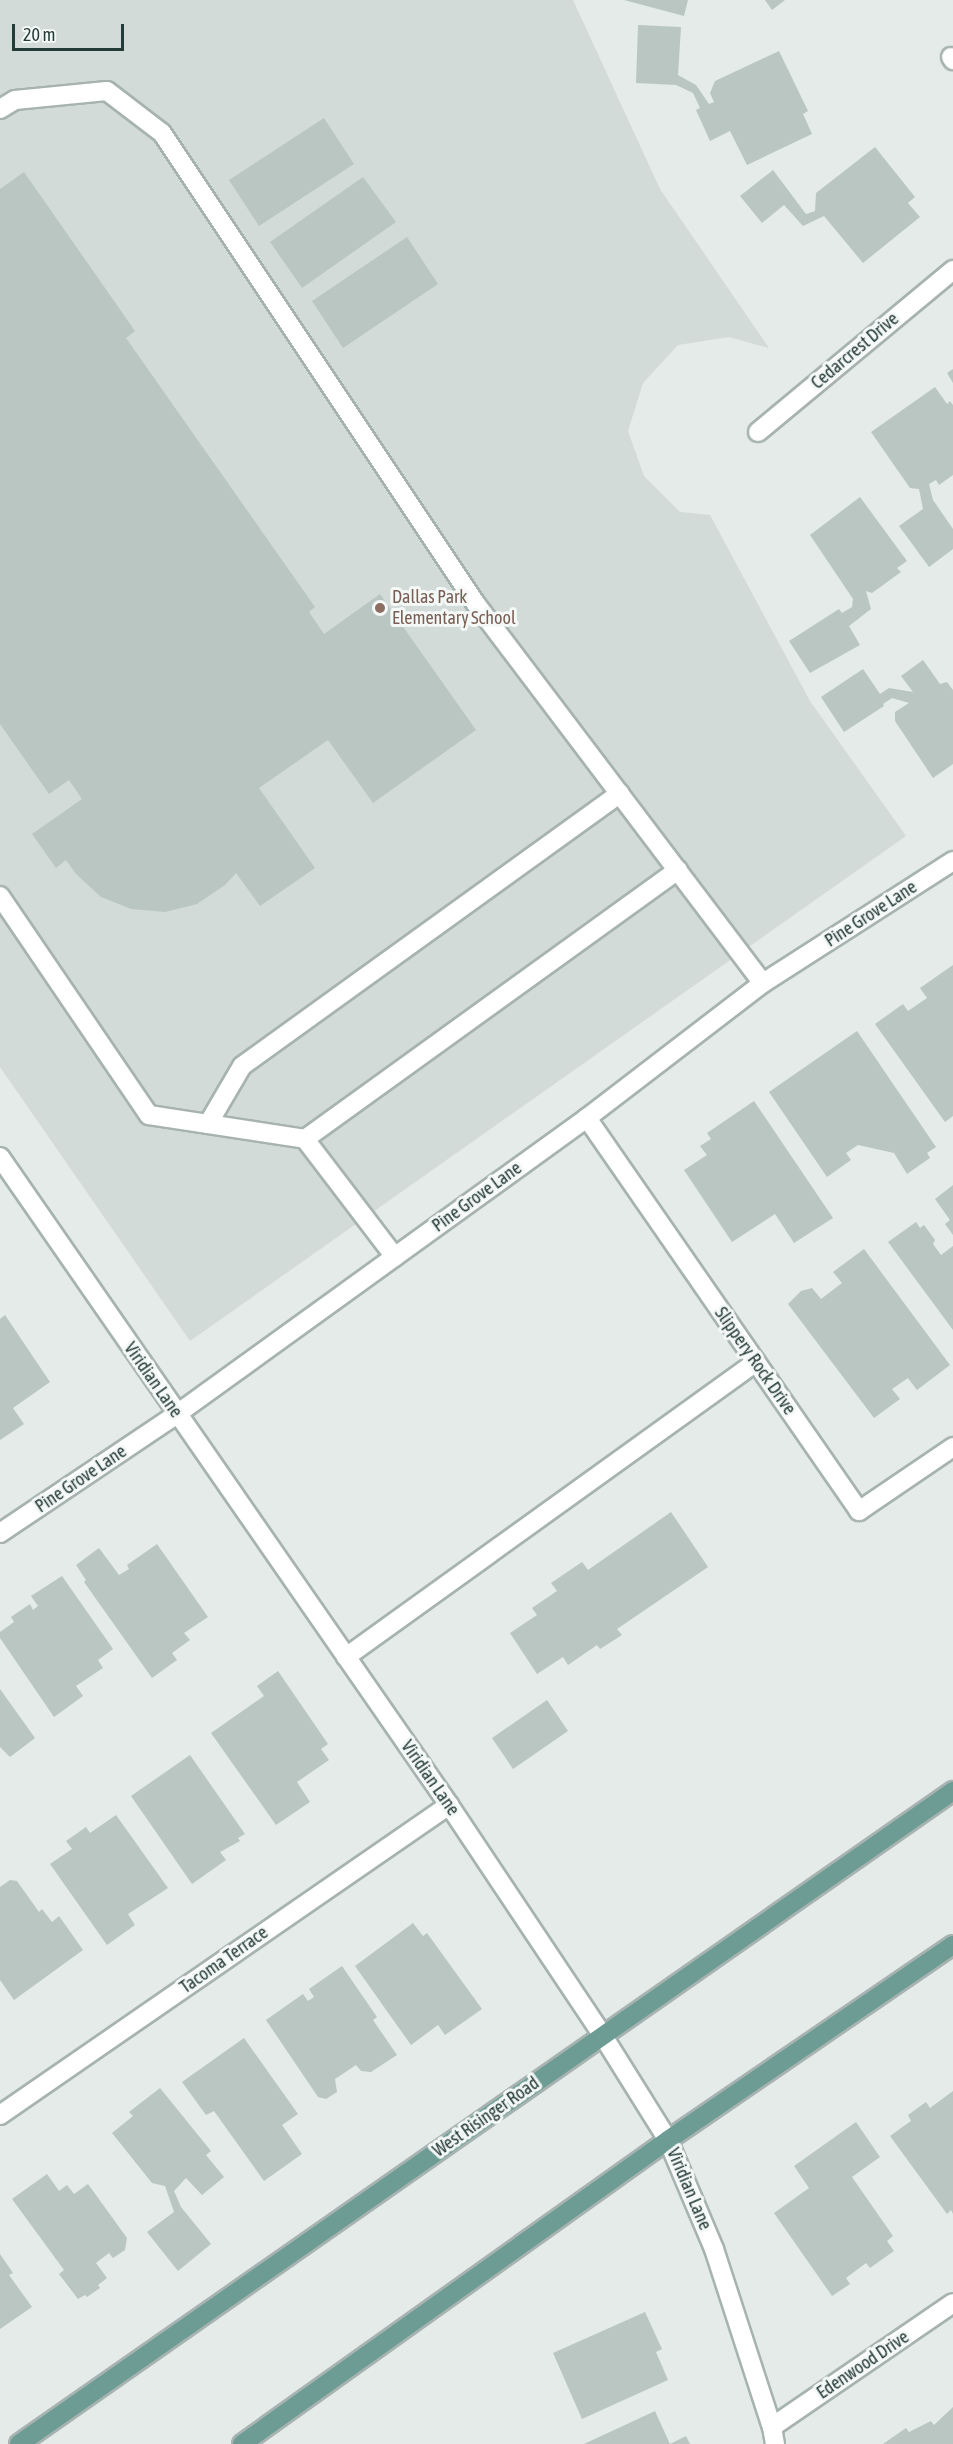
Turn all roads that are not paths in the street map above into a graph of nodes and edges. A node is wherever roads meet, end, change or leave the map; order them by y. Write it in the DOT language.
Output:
graph roads {
  1 [pos="0,109"];
  2 [pos="953,270"];
  3 [pos="758,432"];
  4 [pos="620,793"];
  5 [pos="953,861"];
  6 [pos="678,870"];
  7 [pos="0,896"];
  8 [pos="763,983"];
  9 [pos="587,1118"];
  10 [pos="208,1124"];
  11 [pos="305,1139"];
  12 [pos="0,1157"];
  13 [pos="394,1257"];
  14 [pos="756,1362"];
  15 [pos="177,1414"];
  16 [pos="953,1447"];
  17 [pos="0,1533"];
  18 [pos="346,1657"];
  19 [pos="953,1791"];
  20 [pos="448,1805"];
  21 [pos="953,1945"];
  22 [pos="603,2036"];
  23 [pos="0,2115"];
  24 [pos="668,2140"];
  25 [pos="953,2303"];
  26 [pos="774,2435"];
  27 [pos="20,2444"];
  28 [pos="242,2444"];
  1 -- 4 [label="street"];
  2 -- 3 [label="street, Cedarcrest Drive"];
  4 -- 6 [label="street"];
  4 -- 10 [label="street"];
  5 -- 8 [label="street, Pine Grove Lane"];
  6 -- 8 [label="street"];
  6 -- 11 [label="street"];
  7 -- 10 [label="street"];
  8 -- 9 [label="street, Pine Grove Lane"];
  9 -- 13 [label="street, Pine Grove Lane"];
  9 -- 14 [label="street, Slippery Rock Drive"];
  10 -- 11 [label="street"];
  11 -- 13 [label="street"];
  12 -- 15 [label="street, Viridian Lane"];
  13 -- 15 [label="street, Pine Grove Lane"];
  14 -- 16 [label="street, Slippery Rock Drive"];
  14 -- 18 [label="street"];
  15 -- 17 [label="street, Pine Grove Lane"];
  15 -- 18 [label="street, Viridian Lane"];
  18 -- 20 [label="street, Viridian Lane"];
  19 -- 22 [label="main road, West Risinger Road"];
  20 -- 22 [label="street, Viridian Lane"];
  20 -- 23 [label="street, Tacoma Terrace"];
  21 -- 24 [label="main road"];
  22 -- 24 [label="street, Viridian Lane"];
  22 -- 27 [label="main road, West Risinger Road"];
  24 -- 26 [label="street, Viridian Lane"];
  24 -- 28 [label="main road"];
  25 -- 26 [label="street, Edenwood Drive"];
}
